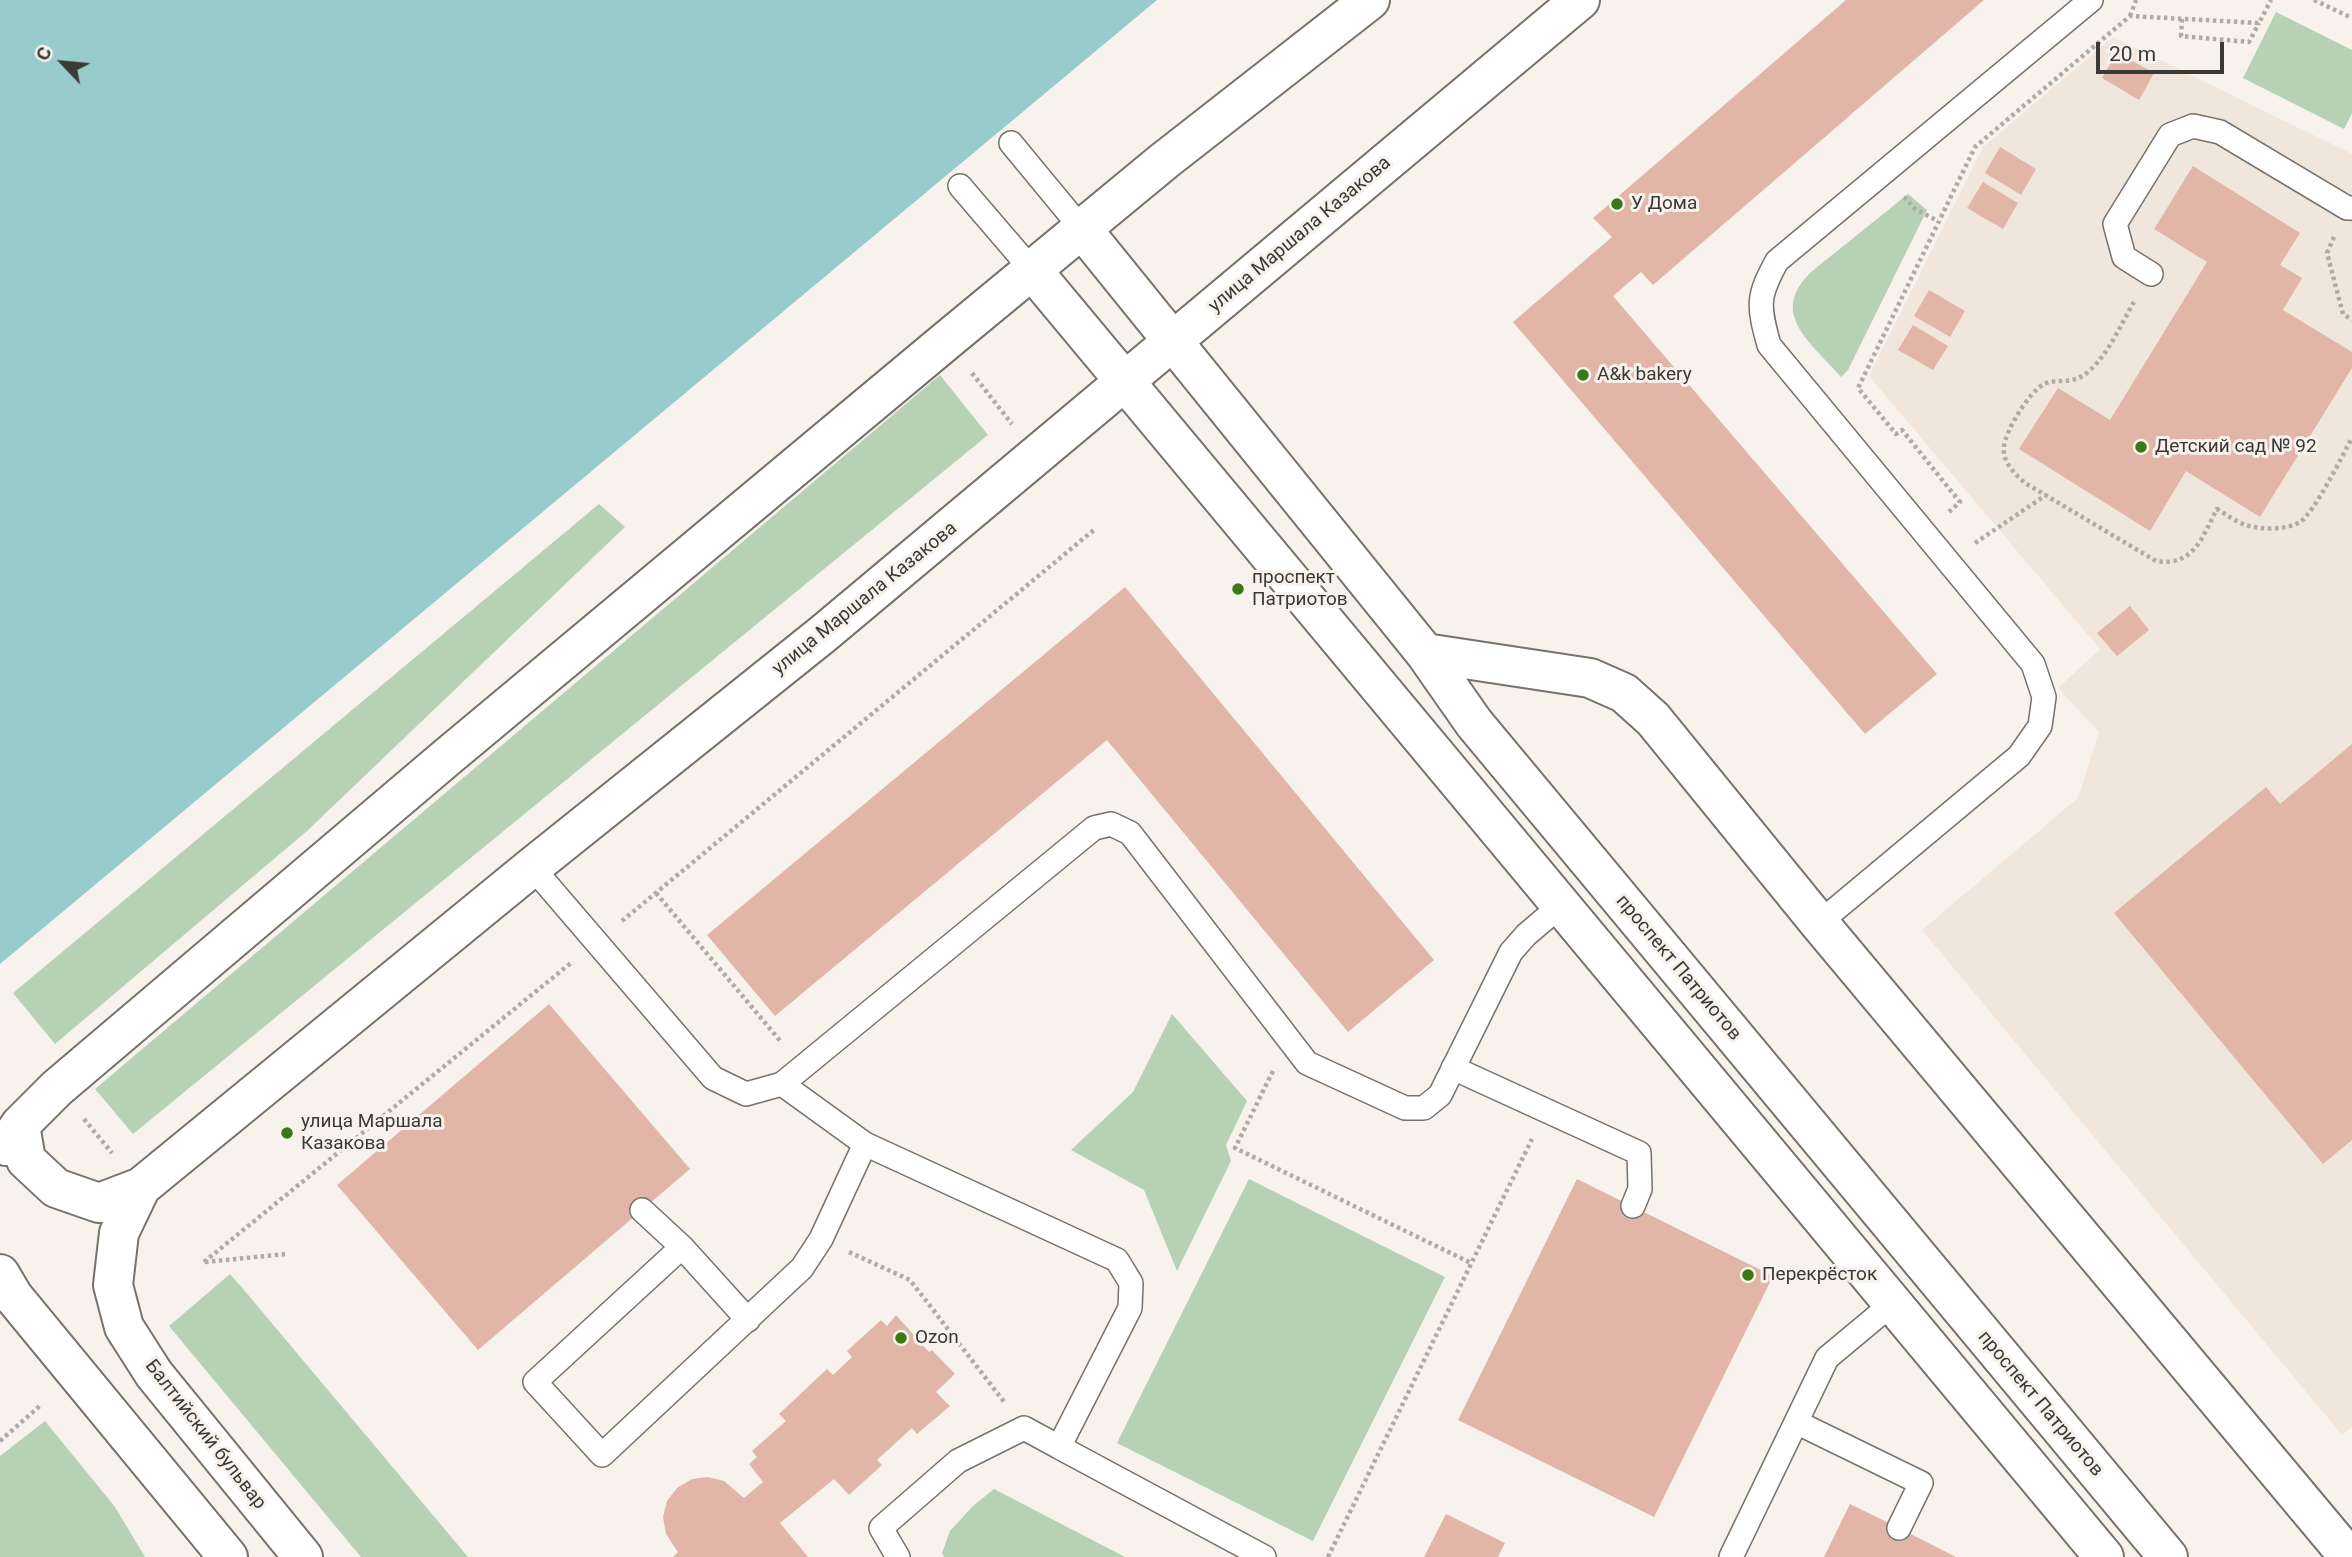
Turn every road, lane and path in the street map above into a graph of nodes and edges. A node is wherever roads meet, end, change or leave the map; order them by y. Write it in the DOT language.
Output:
graph roads {
  1 [pos="1370,0"];
  2 [pos="1580,0"];
  3 [pos="2091,0"];
  4 [pos="2136,0"];
  5 [pos="2271,0"];
  6 [pos="2315,0"];
  7 [pos="2130,16"];
  8 [pos="2352,18"];
  9 [pos="2182,19"];
  10 [pos="2259,23"];
  11 [pos="1011,143"];
  12 [pos="960,186"];
  13 [pos="1900,193"];
  14 [pos="2350,208"];
  15 [pos="1938,221"];
  16 [pos="1082,229"];
  17 [pos="1032,270"];
  18 [pos="2151,274"];
  19 [pos="2352,320"];
  20 [pos="1173,341"];
  21 [pos="970,370"];
  22 [pos="1125,381"];
  23 [pos="1019,433"];
  24 [pos="2352,438"];
  25 [pos="2046,495"];
  26 [pos="1997,526"];
  27 [pos="1095,529"];
  28 [pos="1924,533"];
  29 [pos="1425,653"];
  30 [pos="532,867"];
  31 [pos="656,893"];
  32 [pos="1560,906"];
  33 [pos="1819,923"];
  34 [pos="596,942"];
  35 [pos="1288,1039"];
  36 [pos="803,1068"];
  37 [pos="1453,1068"];
  38 [pos="782,1084"];
  39 [pos="1546,1110"];
  40 [pos="77,1111"];
  41 [pos="10,1140"];
  42 [pos="865,1144"];
  43 [pos="112,1153"];
  44 [pos="141,1187"];
  45 [pos="1633,1206"];
  46 [pos="642,1210"];
  47 [pos="821,1238"];
  48 [pos="682,1247"];
  49 [pos="286,1254"];
  50 [pos="1471,1263"];
  51 [pos="0,1274"];
  52 [pos="1893,1303"];
  53 [pos="748,1320"];
  54 [pos="41,1404"];
  55 [pos="1796,1422"];
  56 [pos="1024,1428"];
  57 [pos="0,1441"];
  58 [pos="1059,1447"];
  59 [pos="1899,1528"];
  60 [pos="228,1557"];
  61 [pos="303,1557"];
  62 [pos="898,1557"];
  63 [pos="1264,1557"];
  64 [pos="1328,1557"];
  65 [pos="1731,1557"];
  66 [pos="2104,1557"];
  67 [pos="2168,1557"];
  68 [pos="2348,1557"];
  1 -- 16 [label="street"];
  2 -- 20 [label="street, улица Маршала Казакова"];
  3 -- 28 [label="lane"];
  4 -- 7 [label="path"];
  5 -- 10 [label="path"];
  6 -- 8 [label="path"];
  7 -- 9 [label="path"];
  7 -- 15 [label="path"];
  9 -- 10 [label="path"];
  9 -- 10 [label="path"];
  11 -- 16 [label="lane, проспект Патриотов"];
  12 -- 17 [label="lane"];
  13 -- 15 [label="path"];
  14 -- 18 [label="lane"];
  14 -- 19 [label="path"];
  15 -- 28 [label="path"];
  16 -- 17 [label="street"];
  16 -- 20 [label="street, проспект Патриотов"];
  17 -- 22 [label="street"];
  17 -- 41 [label="street"];
  18 -- 25 [label="path"];
  20 -- 22 [label="street, улица Маршала Казакова"];
  20 -- 29 [label="street, проспект Патриотов"];
  21 -- 23 [label="path"];
  22 -- 30 [label="street, улица Маршала Казакова"];
  22 -- 32 [label="street"];
  24 -- 25 [label="path"];
  25 -- 26 [label="path"];
  27 -- 31 [label="path"];
  28 -- 33 [label="lane"];
  29 -- 33 [label="street"];
  29 -- 67 [label="street, проспект Патриотов"];
  30 -- 34 [label="lane"];
  30 -- 44 [label="street, улица Маршала Казакова"];
  31 -- 34 [label="path"];
  31 -- 36 [label="path"];
  32 -- 37 [label="lane"];
  32 -- 52 [label="street"];
  33 -- 68 [label="street"];
  34 -- 38 [label="lane"];
  34 -- 49 [label="path"];
  35 -- 36 [label="lane"];
  35 -- 37 [label="lane"];
  35 -- 50 [label="path"];
  36 -- 38 [label="lane"];
  37 -- 39 [label="lane"];
  38 -- 42 [label="lane"];
  39 -- 45 [label="lane"];
  39 -- 50 [label="path"];
  40 -- 43 [label="path"];
  41 -- 44 [label="street"];
  42 -- 47 [label="lane"];
  42 -- 58 [label="lane"];
  44 -- 61 [label="street, Балтийский бульвар"];
  46 -- 48 [label="lane"];
  47 -- 53 [label="lane"];
  47 -- 56 [label="path"];
  48 -- 53 [label="lane"];
  48 -- 53 [label="lane"];
  50 -- 64 [label="path"];
  51 -- 60 [label="street"];
  52 -- 55 [label="lane"];
  52 -- 66 [label="street"];
  54 -- 57 [label="path"];
  55 -- 59 [label="lane"];
  55 -- 65 [label="lane"];
  56 -- 58 [label="lane"];
  56 -- 62 [label="lane"];
  58 -- 63 [label="lane"];
}
